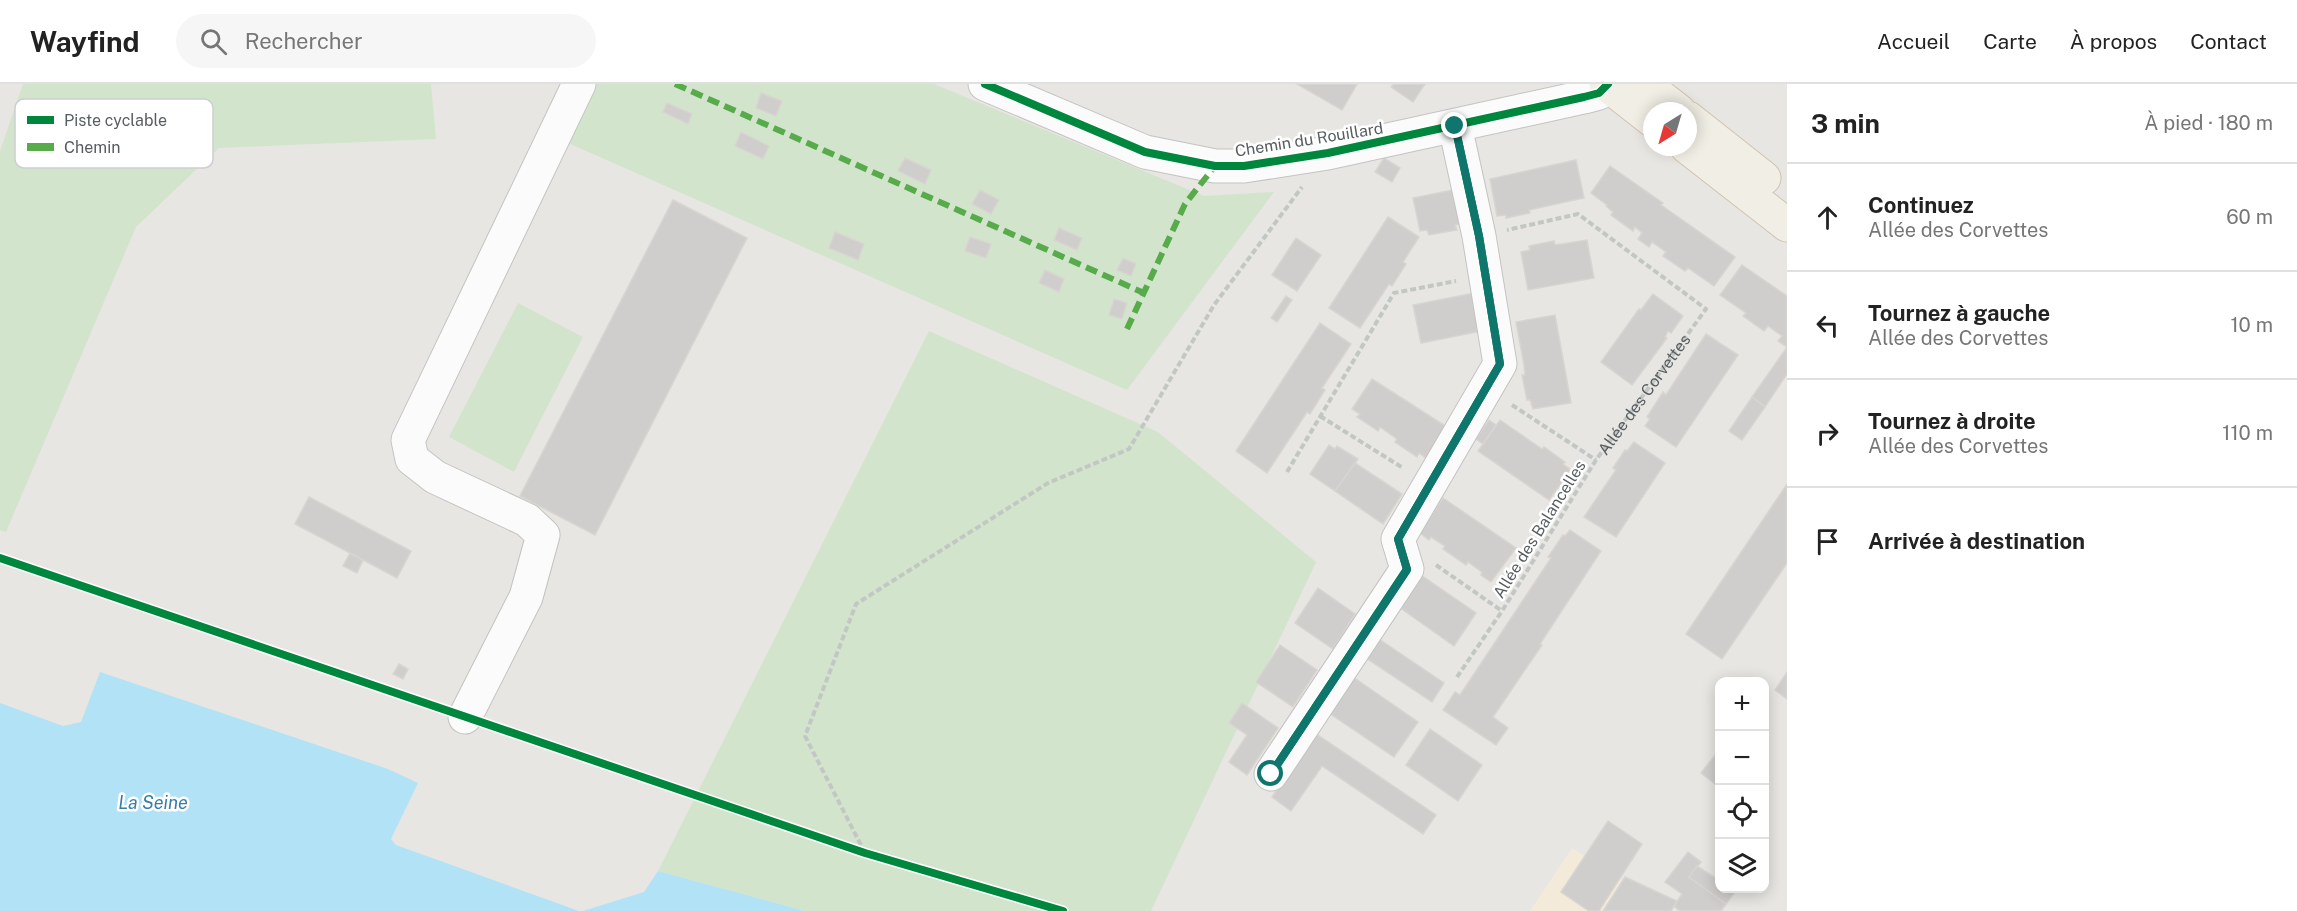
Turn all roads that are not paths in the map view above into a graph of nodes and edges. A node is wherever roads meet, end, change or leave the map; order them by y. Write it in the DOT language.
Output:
graph roads {
  1 [pos="579,84"];
  2 [pos="985,84"];
  3 [pos="1607,84"];
  4 [pos="1644,84"];
  5 [pos="1667,102"];
  6 [pos="1643,113"];
  7 [pos="1697,125"];
  8 [pos="1455,126"];
  9 [pos="1697,155"];
  10 [pos="1787,196"];
  11 [pos="1787,225"];
  12 [pos="465,717"];
  13 [pos="1271,774"];
  1 -- 12 [label="street"];
  2 -- 8 [label="street, Chemin du Rouillard"];
  3 -- 6 [label="main road"];
  3 -- 8 [label="street, Chemin du Rouillard"];
  4 -- 5 [label="main road"];
  7 -- 10 [label="main road"];
  8 -- 13 [label="street"];
  9 -- 11 [label="main road"];
}
